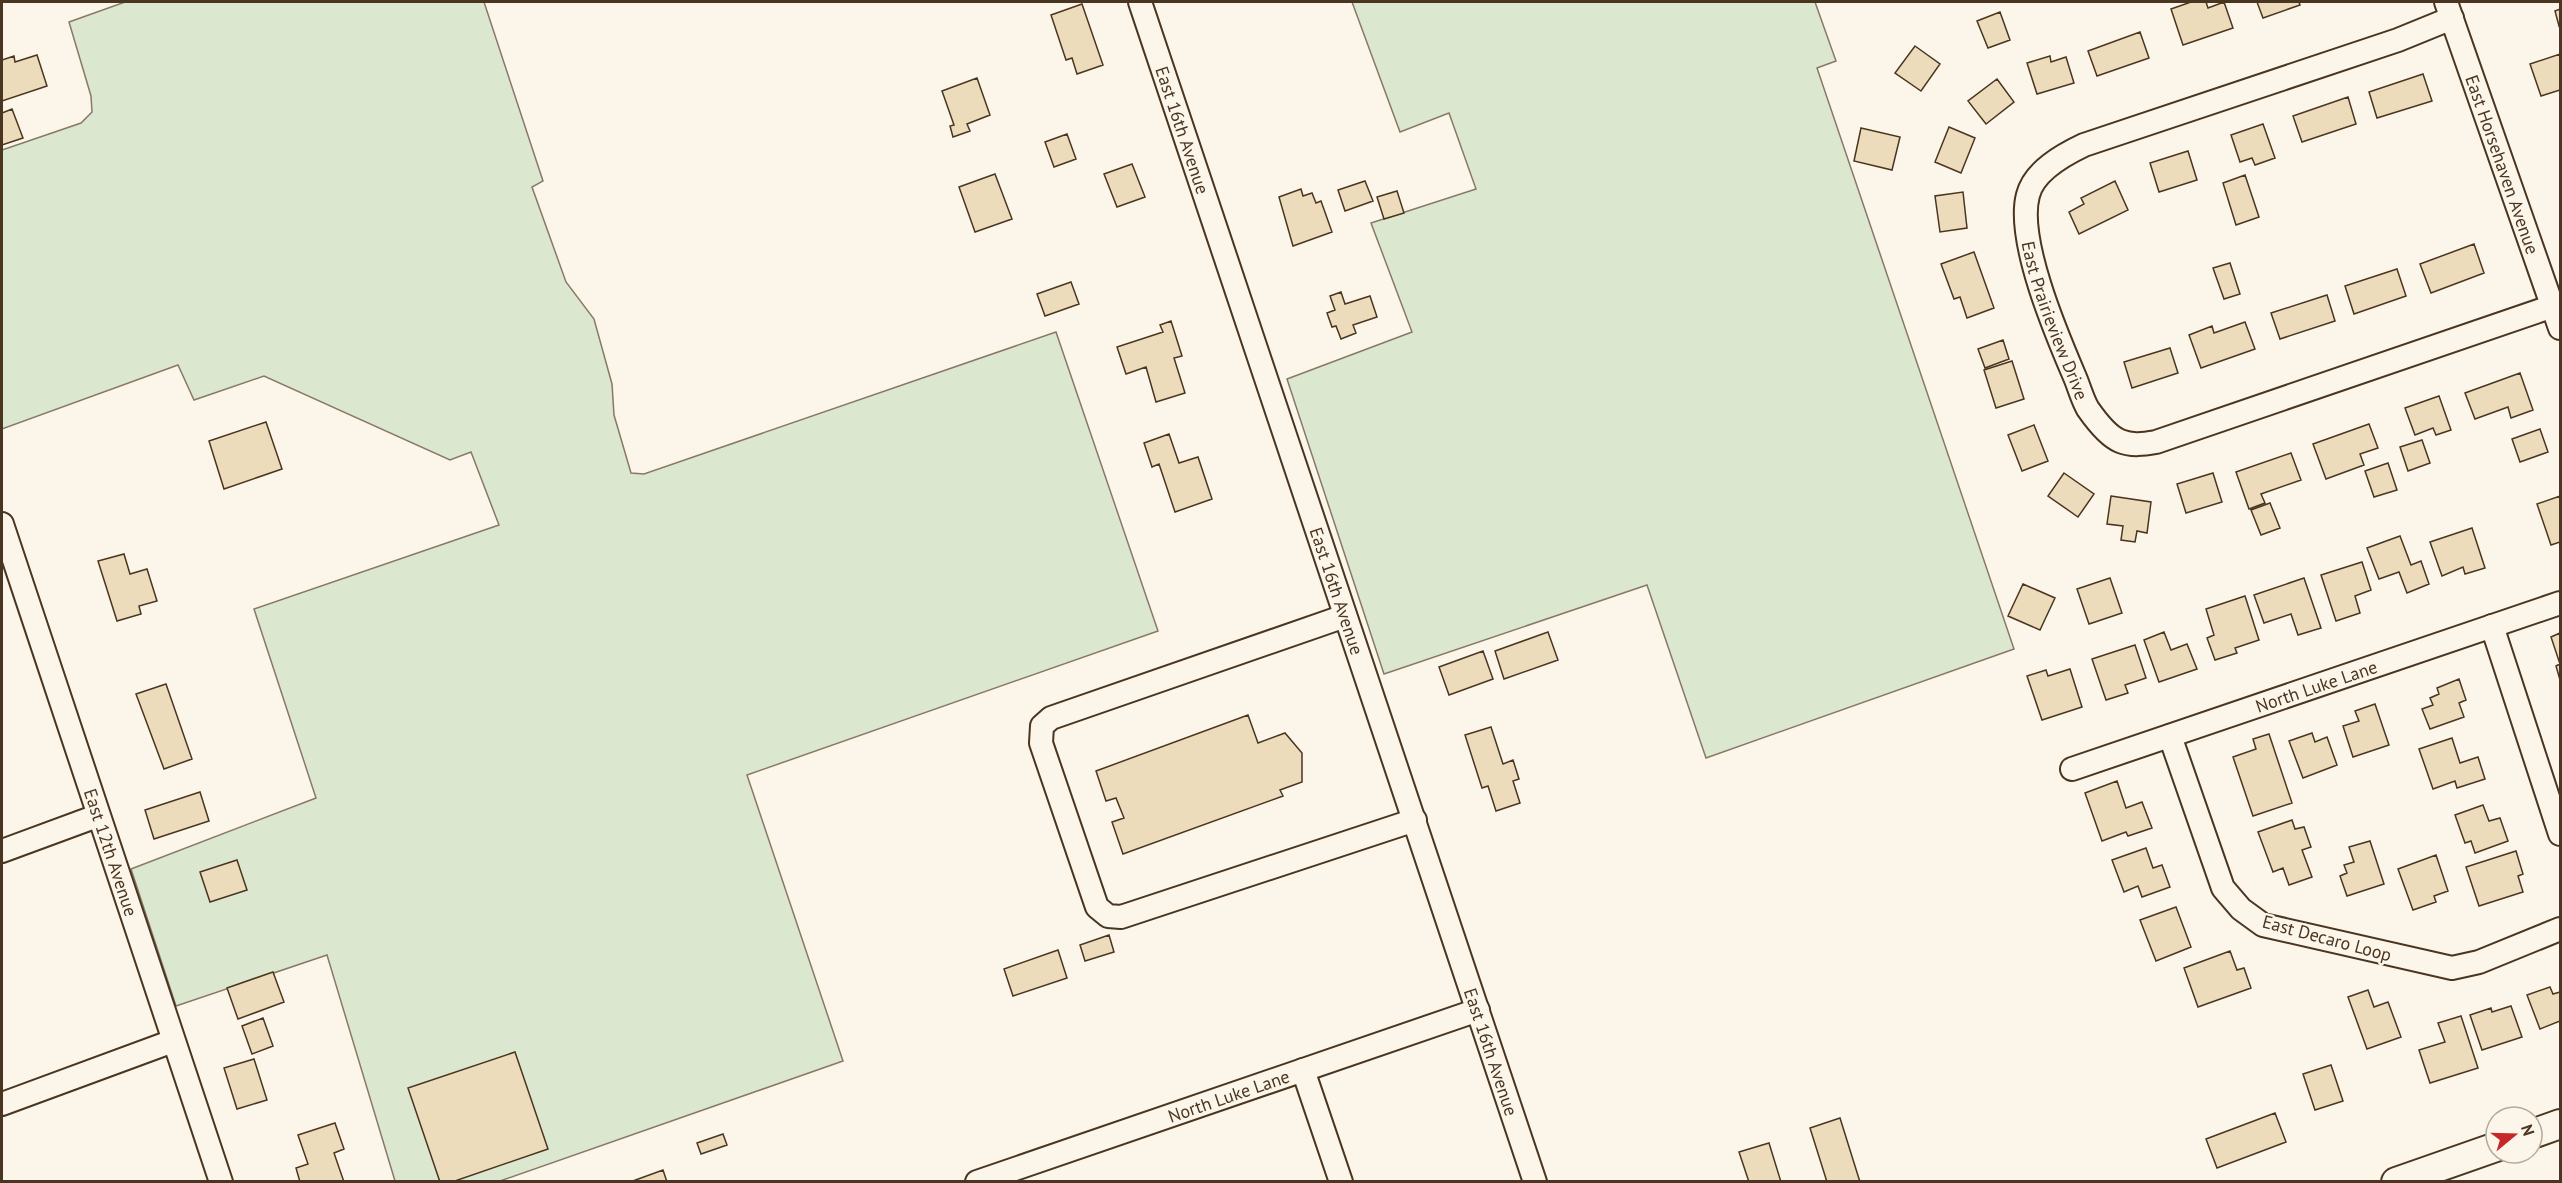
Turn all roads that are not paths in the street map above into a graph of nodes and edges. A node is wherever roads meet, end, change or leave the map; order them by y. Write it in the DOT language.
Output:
graph roads {
  1 [pos="1140,2"];
  2 [pos="2449,10"];
  3 [pos="2553,306"];
  4 [pos="2560,328"];
  5 [pos="2,524"];
  6 [pos="2560,603"];
  7 [pos="1346,616"];
  8 [pos="2493,626"];
  9 [pos="2170,736"];
  10 [pos="2072,769"];
  11 [pos="97,816"];
  12 [pos="1414,820"];
  13 [pos="2560,834"];
  14 [pos="2,851"];
  15 [pos="2560,929"];
  16 [pos="1478,1010"];
  17 [pos="173,1041"];
  18 [pos="1303,1070"];
  19 [pos="2,1104"];
  20 [pos="2560,1124"];
  21 [pos="2544,1130"];
  22 [pos="2484,1151"];
  23 [pos="220,1182"];
  24 [pos="977,1182"];
  25 [pos="1341,1182"];
  26 [pos="1535,1182"];
  27 [pos="2396,1182"];
  1 -- 7 [label="street, East 16th Avenue"];
  2 -- 3 [label="street, East Horsehaven Avenue"];
  2 -- 3 [label="street, East Prairieview Drive"];
  3 -- 4 [label="street, East Horsehaven Avenue"];
  5 -- 11 [label="street, East 12th Avenue"];
  6 -- 8 [label="street, North Luke Lane"];
  7 -- 12 [label="street, East 16th Avenue"];
  7 -- 12 [label="street"];
  8 -- 9 [label="street, North Luke Lane"];
  8 -- 13 [label="street"];
  9 -- 10 [label="street, North Luke Lane"];
  9 -- 15 [label="street, East Decaro Loop"];
  11 -- 14 [label="street"];
  11 -- 17 [label="street, East 12th Avenue"];
  12 -- 16 [label="street, East 16th Avenue"];
  16 -- 18 [label="street, North Luke Lane"];
  16 -- 26 [label="street, East 16th Avenue"];
  17 -- 19 [label="street"];
  17 -- 23 [label="street, East 12th Avenue"];
  18 -- 24 [label="street, North Luke Lane"];
  18 -- 25 [label="street"];
  20 -- 21 [label="main road"];
  22 -- 27 [label="main road"];
}
